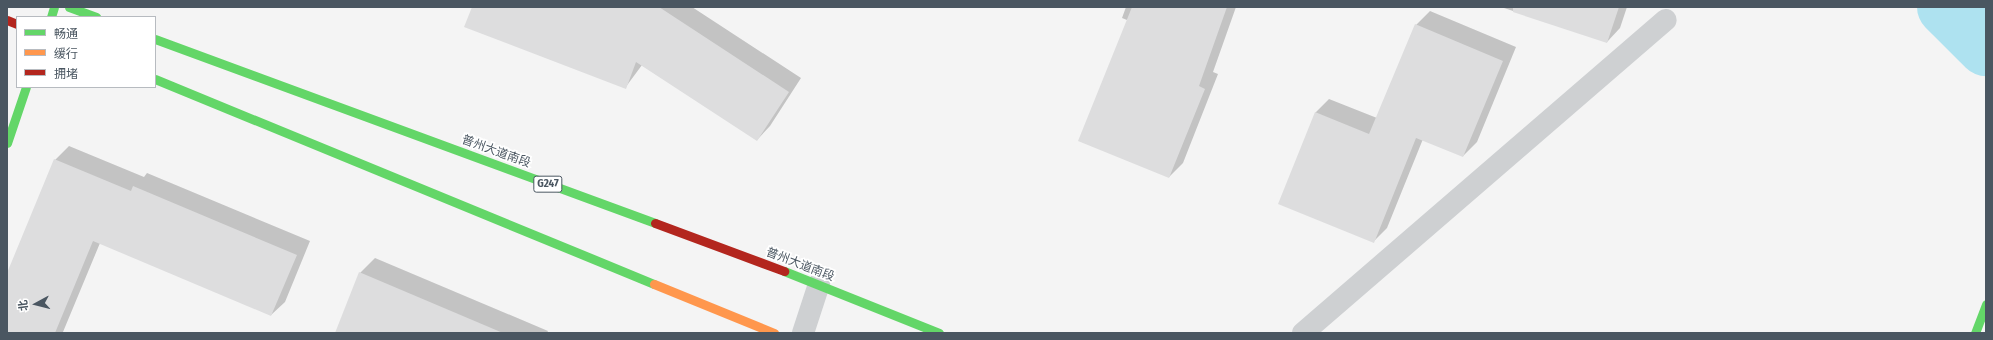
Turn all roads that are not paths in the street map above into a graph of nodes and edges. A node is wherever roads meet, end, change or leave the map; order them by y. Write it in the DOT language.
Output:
graph roads {
  1 [pos="69,7"];
  2 [pos="93,16"];
  3 [pos="1665,20"];
  4 [pos="156,39"];
  5 [pos="156,79"];
  6 [pos="26,88"];
  7 [pos="7,143"];
  8 [pos="819,284"];
  9 [pos="1986,304"];
  10 [pos="774,333"];
  11 [pos="803,333"];
  12 [pos="939,333"];
  13 [pos="1303,333"];
  14 [pos="1975,333"];
  1 -- 2 [label="main road"];
  3 -- 13 [label="street"];
  4 -- 8 [label="main road, 普州大道南段 / G247"];
  5 -- 10 [label="main road"];
  6 -- 7 [label="main road"];
  8 -- 11 [label="street"];
  8 -- 12 [label="main road, 普州大道南段 / G247"];
  9 -- 14 [label="main road"];
}
